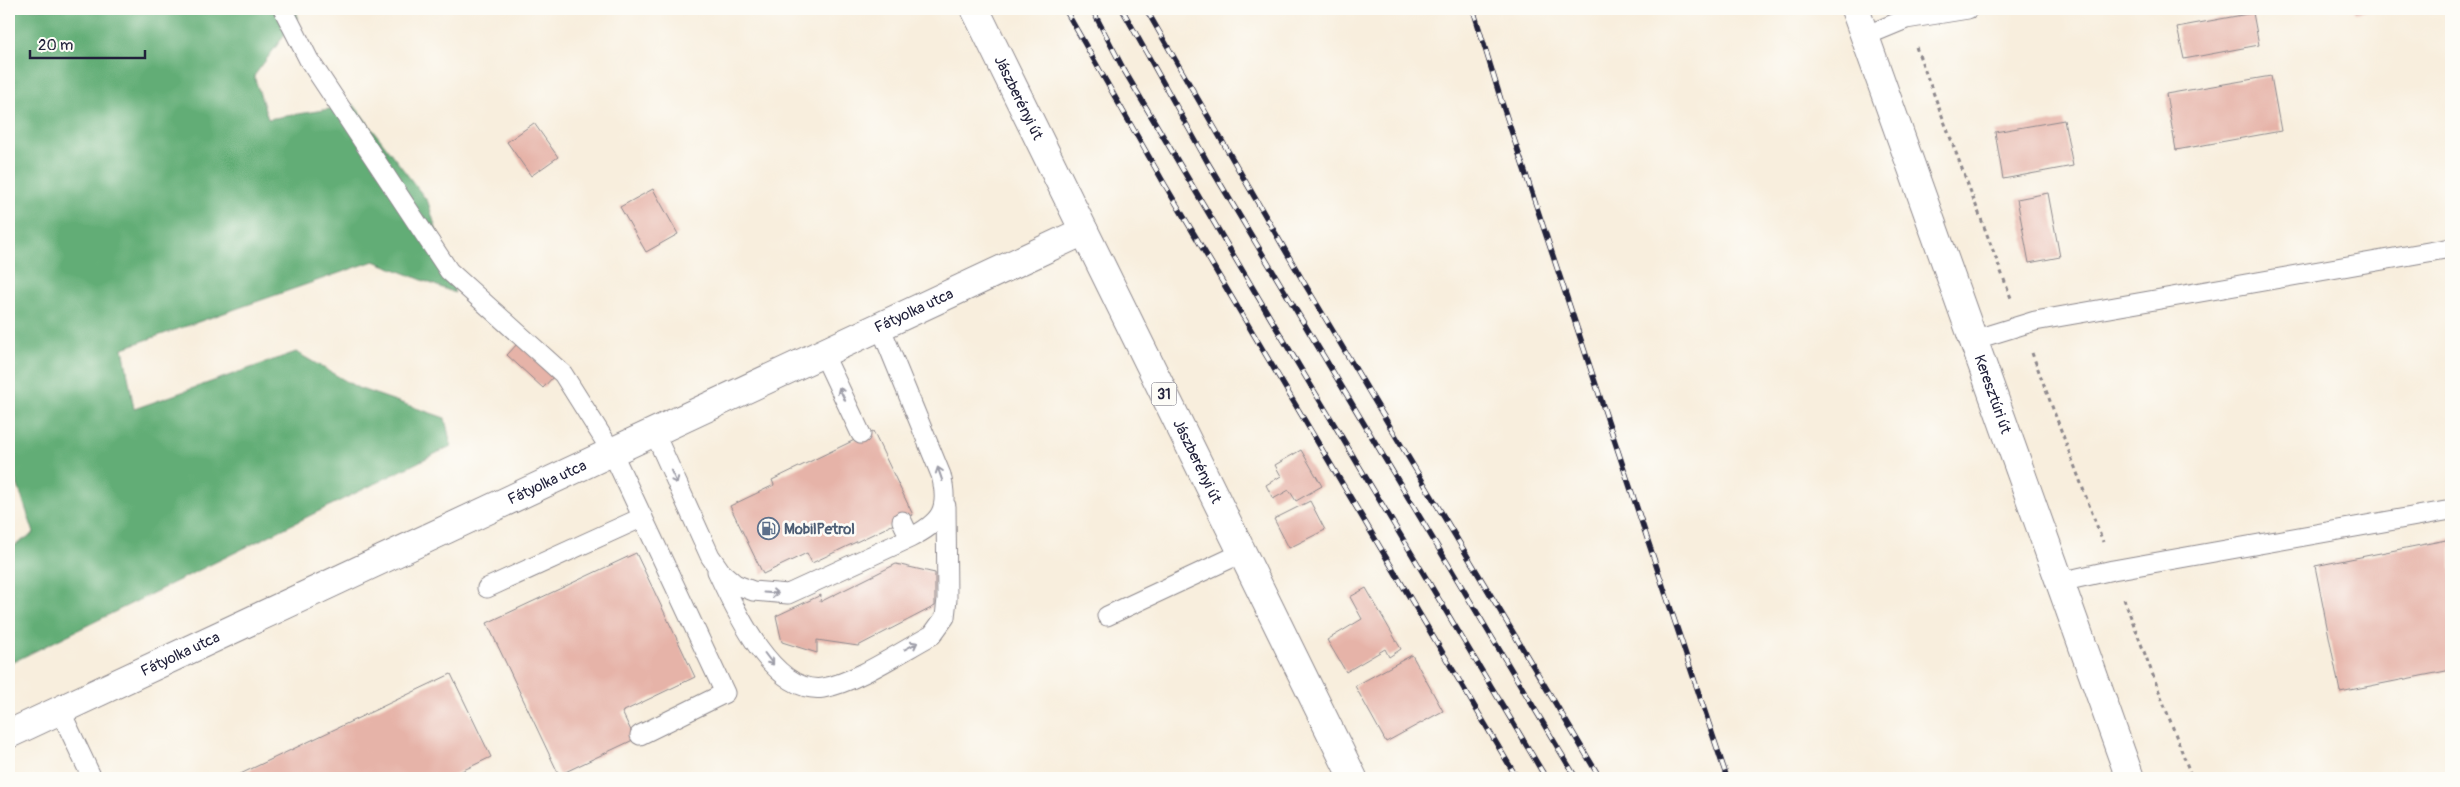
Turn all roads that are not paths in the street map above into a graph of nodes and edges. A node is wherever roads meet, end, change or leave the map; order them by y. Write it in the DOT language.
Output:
graph roads {
  1 [pos="283,9"];
  2 [pos="975,9"];
  3 [pos="1855,9"];
  4 [pos="1968,9"];
  5 [pos="1865,36"];
  6 [pos="1084,231"];
  7 [pos="2451,248"];
  8 [pos="880,326"];
  9 [pos="1973,340"];
  10 [pos="824,353"];
  11 [pos="654,432"];
  12 [pos="861,434"];
  13 [pos="612,452"];
  14 [pos="946,499"];
  15 [pos="2451,510"];
  16 [pos="643,517"];
  17 [pos="902,521"];
  18 [pos="910,538"];
  19 [pos="1242,553"];
  20 [pos="710,556"];
  21 [pos="2060,582"];
  22 [pos="487,588"];
  23 [pos="1107,616"];
  24 [pos="60,710"];
  25 [pos="9,734"];
  26 [pos="640,735"];
  27 [pos="92,778"];
  28 [pos="1353,778"];
  29 [pos="2130,778"];
  1 -- 13 [label="lane"];
  2 -- 6 [label="main road, Jászberényi út / 31"];
  3 -- 5 [label="main road, Keresztúri út"];
  4 -- 5 [label="lane"];
  5 -- 9 [label="main road, Keresztúri út"];
  6 -- 8 [label="main road, Fátyolka utca"];
  6 -- 19 [label="main road, Jászberényi út / 31"];
  7 -- 9 [label="lane"];
  8 -- 10 [label="main road, Fátyolka utca"];
  14 -- 8 [label="lane, one-way"];
  9 -- 21 [label="main road, Keresztúri út"];
  10 -- 11 [label="main road, Fátyolka utca"];
  12 -- 10 [label="lane, one-way"];
  11 -- 13 [label="main road, Fátyolka utca"];
  11 -- 20 [label="lane, one-way"];
  13 -- 16 [label="lane"];
  13 -- 24 [label="main road, Fátyolka utca"];
  14 -- 18 [label="lane"];
  20 -- 14 [label="lane, one-way"];
  15 -- 21 [label="lane"];
  16 -- 22 [label="lane"];
  16 -- 26 [label="lane"];
  17 -- 18 [label="lane"];
  20 -- 18 [label="lane, one-way"];
  19 -- 23 [label="lane"];
  19 -- 28 [label="main road, Jászberényi út / 31"];
  21 -- 29 [label="main road, Keresztúri út"];
  24 -- 25 [label="main road, Fátyolka utca"];
  24 -- 27 [label="lane"];
}
